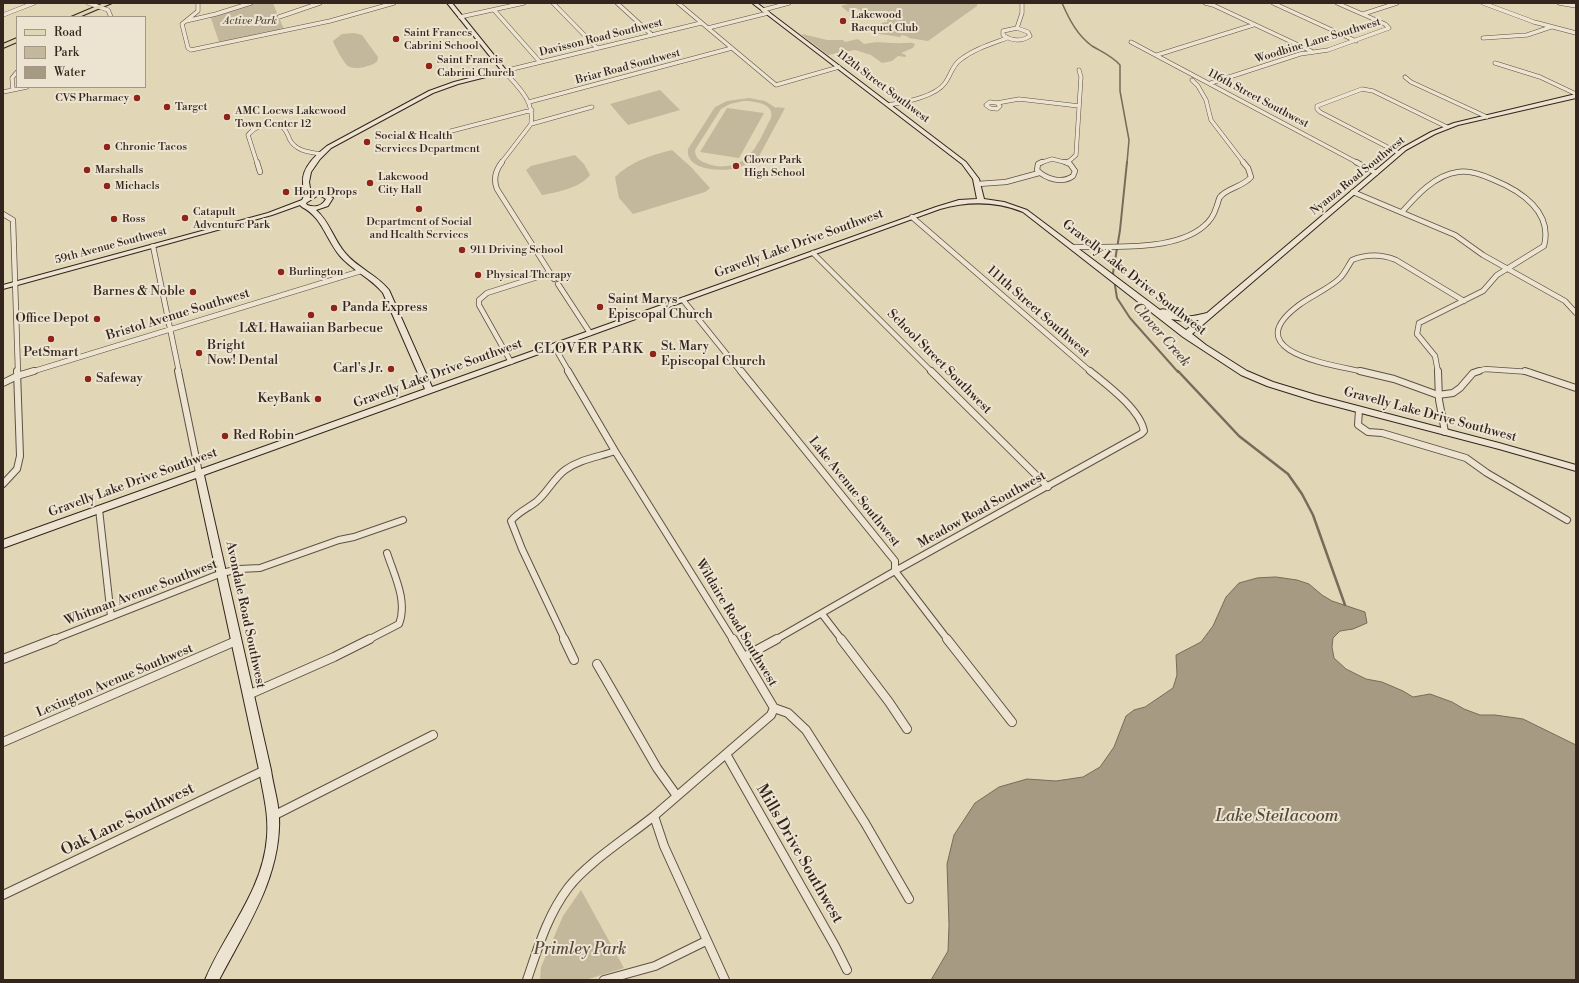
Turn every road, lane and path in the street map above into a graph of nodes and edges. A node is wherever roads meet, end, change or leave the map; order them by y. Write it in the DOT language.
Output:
graph roads {
  1 [pos="34,3"];
  2 [pos="88,3"];
  3 [pos="109,3"];
  4 [pos="198,3"];
  5 [pos="250,3"];
  6 [pos="320,3"];
  7 [pos="394,3"];
  8 [pos="449,3"];
  9 [pos="524,3"];
  10 [pos="553,3"];
  11 [pos="617,3"];
  12 [pos="678,3"];
  13 [pos="754,3"];
  14 [pos="790,3"];
  15 [pos="1022,3"];
  16 [pos="1205,3"];
  17 [pos="1273,3"];
  18 [pos="1337,3"];
  19 [pos="1397,3"];
  20 [pos="1483,3"];
  21 [pos="1559,3"];
  22 [pos="1576,6"];
  23 [pos="99,7"];
  24 [pos="232,9"];
  25 [pos="202,10"];
  26 [pos="494,10"];
  27 [pos="765,12"];
  28 [pos="1362,14"];
  29 [pos="3,15"];
  30 [pos="76,16"];
  31 [pos="111,16"];
  32 [pos="279,17"];
  33 [pos="460,17"];
  34 [pos="184,21"];
  35 [pos="701,23"];
  36 [pos="1253,25"];
  37 [pos="1551,27"];
  38 [pos="708,28"];
  39 [pos="1017,28"];
  40 [pos="1576,33"];
  41 [pos="652,35"];
  42 [pos="1007,38"];
  43 [pos="1483,38"];
  44 [pos="16,40"];
  45 [pos="1356,41"];
  46 [pos="1131,42"];
  47 [pos="3,46"];
  48 [pos="597,48"];
  49 [pos="732,48"];
  50 [pos="1312,52"];
  51 [pos="1157,55"];
  52 [pos="540,62"];
  53 [pos="1495,63"];
  54 [pos="840,67"];
  55 [pos="1079,70"];
  56 [pos="504,71"];
  57 [pos="16,73"];
  58 [pos="1405,76"];
  59 [pos="1192,80"];
  60 [pos="1210,84"];
  61 [pos="22,88"];
  62 [pos="13,90"];
  63 [pos="3,92"];
  64 [pos="1576,94"];
  65 [pos="529,102"];
  66 [pos="997,103"];
  67 [pos="889,104"];
  68 [pos="1079,106"];
  69 [pos="592,107"];
  70 [pos="532,110"];
  71 [pos="1487,117"];
  72 [pos="531,124"];
  73 [pos="1447,127"];
  74 [pos="432,136"];
  75 [pos="1399,153"];
  76 [pos="321,154"];
  77 [pos="1067,163"];
  78 [pos="260,172"];
  79 [pos="1376,172"];
  80 [pos="308,174"];
  81 [pos="1039,174"];
  82 [pos="978,184"];
  83 [pos="1353,192"];
  84 [pos="322,194"];
  85 [pos="981,201"];
  86 [pos="307,204"];
  87 [pos="325,205"];
  88 [pos="1402,212"];
  89 [pos="3,214"];
  90 [pos="912,218"];
  91 [pos="328,230"];
  92 [pos="153,246"];
  93 [pos="1073,247"];
  94 [pos="813,253"];
  95 [pos="1507,268"];
  96 [pos="361,271"];
  97 [pos="550,273"];
  98 [pos="554,279"];
  99 [pos="14,284"];
  100 [pos="558,284"];
  101 [pos="3,287"];
  102 [pos="1132,294"];
  103 [pos="682,300"];
  104 [pos="1464,300"];
  105 [pos="1211,313"];
  106 [pos="1576,313"];
  107 [pos="170,329"];
  108 [pos="590,333"];
  109 [pos="1186,335"];
  110 [pos="554,346"];
  111 [pos="510,362"];
  112 [pos="17,376"];
  113 [pos="3,382"];
  114 [pos="1576,388"];
  115 [pos="430,390"];
  116 [pos="1438,395"];
  117 [pos="1359,410"];
  118 [pos="1144,428"];
  119 [pos="1445,432"];
  120 [pos="615,451"];
  121 [pos="1576,468"];
  122 [pos="199,473"];
  123 [pos="3,484"];
  124 [pos="1048,487"];
  125 [pos="99,509"];
  126 [pos="403,520"];
  127 [pos="1567,520"];
  128 [pos="3,544"];
  129 [pos="387,553"];
  130 [pos="895,571"];
  131 [pos="222,573"];
  132 [pos="822,614"];
  133 [pos="111,617"];
  134 [pos="236,641"];
  135 [pos="744,657"];
  136 [pos="3,659"];
  137 [pos="574,660"];
  138 [pos="597,664"];
  139 [pos="248,695"];
  140 [pos="774,708"];
  141 [pos="1012,722"];
  142 [pos="907,729"];
  143 [pos="433,735"];
  144 [pos="3,742"];
  145 [pos="726,754"];
  146 [pos="264,770"];
  147 [pos="677,796"];
  148 [pos="273,816"];
  149 [pos="654,816"];
  150 [pos="3,895"];
  151 [pos="908,900"];
  152 [pos="706,941"];
  153 [pos="847,970"];
  154 [pos="212,980"];
  155 [pos="527,980"];
  156 [pos="604,980"];
  157 [pos="725,980"];
  1 -- 29 [label="street"];
  2 -- 23 [label="street"];
  3 -- 23 [label="main road"];
  4 -- 25 [label="street"];
  5 -- 24 [label="street"];
  6 -- 32 [label="street"];
  7 -- 34 [label="street"];
  8 -- 33 [label="street"];
  9 -- 26 [label="street"];
  10 -- 48 [label="street"];
  11 -- 41 [label="street"];
  12 -- 35 [label="street"];
  13 -- 27 [label="street, 112th Street Southwest"];
  14 -- 27 [label="street"];
  15 -- 39 [label="street"];
  16 -- 36 [label="street"];
  17 -- 45 [label="street"];
  18 -- 28 [label="street"];
  19 -- 28 [label="street, Woodbine Lane Southwest"];
  20 -- 37 [label="street"];
  21 -- 22 [label="street"];
  23 -- 30 [label="main road"];
  23 -- 31 [label="street"];
  24 -- 25 [label="street"];
  24 -- 34 [label="street"];
  25 -- 34 [label="street"];
  26 -- 33 [label="street"];
  26 -- 52 [label="street"];
  27 -- 38 [label="street"];
  27 -- 54 [label="street, 112th Street Southwest"];
  28 -- 45 [label="street, Woodbine Lane Southwest"];
  33 -- 56 [label="street"];
  35 -- 38 [label="street"];
  35 -- 41 [label="street, Davisson Road Southwest"];
  36 -- 50 [label="street"];
  36 -- 51 [label="street"];
  37 -- 40 [label="street"];
  37 -- 43 [label="street"];
  38 -- 49 [label="street"];
  39 -- 42 [label="street"];
  39 -- 42 [label="street"];
  41 -- 48 [label="street, Davisson Road Southwest"];
  42 -- 67 [label="street"];
  44 -- 47 [label="main road"];
  45 -- 50 [label="street, Woodbine Lane Southwest"];
  46 -- 51 [label="street, 116th Street Southwest"];
  48 -- 52 [label="street, Davisson Road Southwest"];
  49 -- 54 [label="street"];
  49 -- 65 [label="street, Briar Road Southwest"];
  50 -- 60 [label="street, Woodbine Lane Southwest"];
  51 -- 60 [label="street, 116th Street Southwest"];
  52 -- 56 [label="street, Davisson Road Southwest"];
  53 -- 64 [label="street"];
  54 -- 67 [label="street, 112th Street Southwest"];
  55 -- 68 [label="street"];
  56 -- 65 [label="street"];
  56 -- 76 [label="street"];
  57 -- 62 [label="street"];
  58 -- 71 [label="street"];
  59 -- 93 [label="street"];
  60 -- 79 [label="street, 116th Street Southwest"];
  61 -- 62 [label="street"];
  62 -- 63 [label="street"];
  64 -- 71 [label="street, Nyanza Road Southwest"];
  65 -- 70 [label="street"];
  66 -- 68 [label="street"];
  67 -- 82 [label="street, 112th Street Southwest"];
  68 -- 77 [label="street"];
  69 -- 72 [label="street"];
  70 -- 72 [label="street"];
  70 -- 74 [label="street"];
  71 -- 73 [label="street, Nyanza Road Southwest"];
  72 -- 97 [label="street"];
  73 -- 75 [label="street, Nyanza Road Southwest"];
  73 -- 75 [label="street"];
  75 -- 79 [label="street, Nyanza Road Southwest"];
  76 -- 78 [label="street"];
  76 -- 80 [label="street"];
  77 -- 81 [label="street"];
  77 -- 81 [label="street"];
  79 -- 83 [label="street, Nyanza Road Southwest"];
  80 -- 84 [label="street"];
  80 -- 86 [label="street"];
  81 -- 82 [label="street"];
  82 -- 85 [label="street, 112th Street Southwest"];
  83 -- 88 [label="street"];
  83 -- 105 [label="street, Nyanza Road Southwest"];
  84 -- 86 [label="street"];
  84 -- 87 [label="street"];
  85 -- 90 [label="street, Gravelly Lake Drive Southwest"];
  85 -- 93 [label="street, Gravelly Lake Drive Southwest"];
  86 -- 87 [label="street"];
  86 -- 91 [label="street"];
  86 -- 92 [label="street, 59th Avenue Southwest"];
  87 -- 91 [label="street"];
  88 -- 95 [label="street"];
  88 -- 95 [label="street"];
  89 -- 99 [label="street"];
  90 -- 94 [label="street, Gravelly Lake Drive Southwest"];
  90 -- 118 [label="street, 111th Street Southwest"];
  91 -- 96 [label="street"];
  92 -- 99 [label="street, 59th Avenue Southwest"];
  92 -- 107 [label="street, Avondale Road Southwest"];
  93 -- 102 [label="street, Gravelly Lake Drive Southwest"];
  94 -- 103 [label="street, Gravelly Lake Drive Southwest"];
  94 -- 124 [label="street, School Street Southwest"];
  95 -- 104 [label="street"];
  95 -- 106 [label="street"];
  96 -- 107 [label="street, Bristol Avenue Southwest"];
  96 -- 115 [label="street"];
  97 -- 98 [label="street"];
  97 -- 111 [label="street"];
  99 -- 101 [label="street, 59th Avenue Southwest"];
  99 -- 112 [label="street"];
  100 -- 108 [label="street"];
  102 -- 105 [label="street"];
  102 -- 109 [label="street, Gravelly Lake Drive Southwest"];
  103 -- 108 [label="street, Gravelly Lake Drive Southwest"];
  103 -- 130 [label="street, Lake Avenue Southwest"];
  104 -- 116 [label="street"];
  104 -- 116 [label="street"];
  105 -- 109 [label="street, Nyanza Road Southwest"];
  107 -- 112 [label="street, Bristol Avenue Southwest"];
  107 -- 122 [label="street, Avondale Road Southwest"];
  108 -- 110 [label="street, Gravelly Lake Drive Southwest"];
  109 -- 117 [label="street, Gravelly Lake Drive Southwest"];
  110 -- 111 [label="street, Gravelly Lake Drive Southwest"];
  110 -- 120 [label="street, Wildaire Road Southwest"];
  111 -- 115 [label="street, Gravelly Lake Drive Southwest"];
  112 -- 113 [label="street, Bristol Avenue Southwest"];
  112 -- 123 [label="street"];
  114 -- 116 [label="street"];
  115 -- 122 [label="street, Gravelly Lake Drive Southwest"];
  116 -- 119 [label="street"];
  117 -- 119 [label="street, Gravelly Lake Drive Southwest"];
  117 -- 127 [label="street"];
  118 -- 124 [label="street, Meadow Road Southwest"];
  119 -- 121 [label="street, Gravelly Lake Drive Southwest"];
  120 -- 135 [label="street, Wildaire Road Southwest"];
  120 -- 137 [label="street"];
  122 -- 125 [label="street, Gravelly Lake Drive Southwest"];
  122 -- 131 [label="street, Avondale Road Southwest"];
  124 -- 130 [label="street, Meadow Road Southwest"];
  125 -- 128 [label="street, Gravelly Lake Drive Southwest"];
  125 -- 133 [label="street"];
  126 -- 131 [label="street, Whitman Avenue Southwest"];
  129 -- 139 [label="street"];
  130 -- 132 [label="street, Meadow Road Southwest"];
  130 -- 141 [label="street, Lake Avenue Southwest"];
  131 -- 133 [label="street, Whitman Avenue Southwest"];
  131 -- 134 [label="street, Avondale Road Southwest"];
  132 -- 135 [label="street, Meadow Road Southwest"];
  132 -- 142 [label="street"];
  133 -- 136 [label="street, Whitman Avenue Southwest"];
  134 -- 139 [label="street, Avondale Road Southwest"];
  134 -- 144 [label="street, Lexington Avenue Southwest"];
  135 -- 140 [label="street, Wildaire Road Southwest"];
  138 -- 147 [label="street"];
  139 -- 146 [label="street, Avondale Road Southwest"];
  140 -- 145 [label="street"];
  140 -- 151 [label="street"];
  143 -- 148 [label="street"];
  145 -- 147 [label="street"];
  145 -- 153 [label="street, Mills Drive Southwest"];
  146 -- 148 [label="street, Avondale Road Southwest"];
  146 -- 150 [label="street, Oak Lane Southwest"];
  147 -- 149 [label="street"];
  148 -- 154 [label="street, Avondale Road Southwest"];
  149 -- 152 [label="street"];
  149 -- 155 [label="street"];
  152 -- 156 [label="street"];
  152 -- 157 [label="street"];
}
